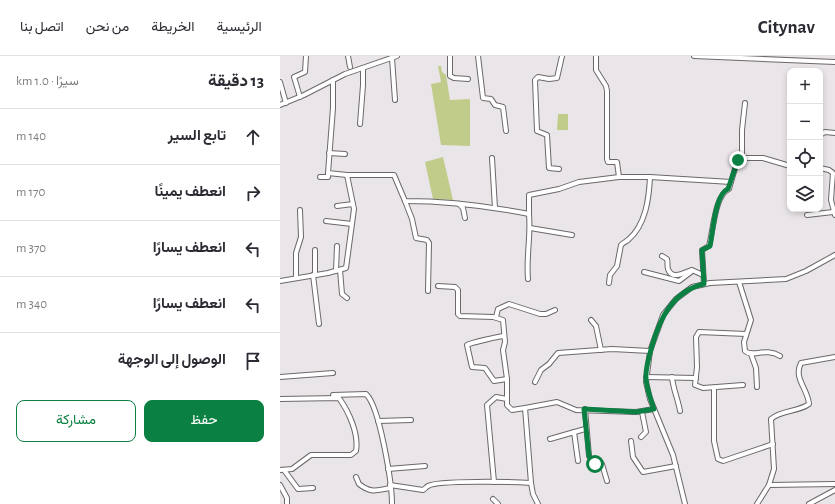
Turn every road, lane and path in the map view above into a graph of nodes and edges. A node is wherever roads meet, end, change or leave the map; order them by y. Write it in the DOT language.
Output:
graph roads {
  1 [pos="306,56"];
  2 [pos="348,56"];
  3 [pos="450,56"];
  4 [pos="478,56"];
  5 [pos="562,56"];
  6 [pos="596,56"];
  7 [pos="694,56"];
  8 [pos="824,56"];
  9 [pos="394,57"];
  10 [pos="728,57"];
  11 [pos="384,58"];
  12 [pos="823,61"];
  13 [pos="835,62"];
  14 [pos="350,67"];
  15 [pos="363,68"];
  16 [pos="468,79"];
  17 [pos="333,80"];
  18 [pos="280,82"];
  19 [pos="300,97"];
  20 [pos="395,100"];
  21 [pos="745,102"];
  22 [pos="286,103"];
  23 [pos="280,105"];
  24 [pos="360,124"];
  25 [pos="506,131"];
  26 [pos="823,133"];
  27 [pos="835,133"];
  28 [pos="329,153"];
  29 [pos="345,154"];
  30 [pos="492,158"];
  31 [pos="742,158"];
  32 [pos="787,165"];
  33 [pos="559,169"];
  34 [pos="823,169"];
  35 [pos="328,173"];
  36 [pos="347,175"];
  37 [pos="320,177"];
  38 [pos="619,177"];
  39 [pos="650,177"];
  40 [pos="731,182"];
  41 [pos="405,200"];
  42 [pos="353,204"];
  43 [pos="458,204"];
  44 [pos="337,206"];
  45 [pos="495,208"];
  46 [pos="300,210"];
  47 [pos="529,214"];
  48 [pos="834,214"];
  49 [pos="807,215"];
  50 [pos="465,218"];
  51 [pos="326,221"];
  52 [pos="352,224"];
  53 [pos="530,228"];
  54 [pos="572,236"];
  55 [pos="336,246"];
  56 [pos="315,250"];
  57 [pos="835,255"];
  58 [pos="662,256"];
  59 [pos="692,270"];
  60 [pos="338,271"];
  61 [pos="644,272"];
  62 [pos="314,275"];
  63 [pos="704,275"];
  64 [pos="296,277"];
  65 [pos="528,279"];
  66 [pos="280,281"];
  67 [pos="740,282"];
  68 [pos="609,283"];
  69 [pos="704,284"];
  70 [pos="438,286"];
  71 [pos="428,291"];
  72 [pos="347,298"];
  73 [pos="555,310"];
  74 [pos="496,317"];
  75 [pos="591,320"];
  76 [pos="319,324"];
  77 [pos="746,334"];
  78 [pos="504,336"];
  79 [pos="601,350"];
  80 [pos="650,351"];
  81 [pos="751,354"];
  82 [pos="780,356"];
  83 [pos="835,357"];
  84 [pos="333,373"];
  85 [pos="280,377"];
  86 [pos="646,377"];
  87 [pos="672,377"];
  88 [pos="696,378"];
  89 [pos="507,379"];
  90 [pos="535,382"];
  91 [pos="743,385"];
  92 [pos="757,387"];
  93 [pos="714,388"];
  94 [pos="318,398"];
  95 [pos="280,399"];
  96 [pos="507,399"];
  97 [pos="525,408"];
  98 [pos="584,409"];
  99 [pos="654,409"];
  100 [pos="680,411"];
  101 [pos="642,412"];
  102 [pos="411,420"];
  103 [pos="378,421"];
  104 [pos="585,429"];
  105 [pos="574,432"];
  106 [pos="641,437"];
  107 [pos="550,439"];
  108 [pos="631,441"];
  109 [pos="773,444"];
  110 [pos="578,461"];
  111 [pos="425,466"];
  112 [pos="676,466"];
  113 [pos="388,469"];
  114 [pos="282,470"];
  115 [pos="356,477"];
  116 [pos="607,481"];
  117 [pos="494,482"];
  118 [pos="531,483"];
  119 [pos="835,484"];
  120 [pos="280,485"];
  121 [pos="769,485"];
  122 [pos="390,487"];
  123 [pos="313,488"];
  124 [pos="835,490"];
  125 [pos="493,499"];
  126 [pos="287,504"];
  127 [pos="392,504"];
  128 [pos="498,504"];
  129 [pos="538,504"];
  130 [pos="685,504"];
  131 [pos="758,504"];
  132 [pos="809,504"];
  1 -- 19 [label="street"];
  2 -- 14 [label="street"];
  3 -- 16 [label="street"];
  4 -- 25 [label="street"];
  5 -- 33 [label="street"];
  6 -- 38 [label="street"];
  7 -- 10 [label="street"];
  8 -- 12 [label="street"];
  9 -- 11 [label="street"];
  9 -- 20 [label="street"];
  10 -- 12 [label="street"];
  11 -- 15 [label="street"];
  12 -- 13 [label="street"];
  15 -- 17 [label="street"];
  15 -- 24 [label="street"];
  17 -- 19 [label="street"];
  17 -- 28 [label="street"];
  18 -- 22 [label="street"];
  19 -- 22 [label="street"];
  21 -- 31 [label="street"];
  22 -- 23 [label="street"];
  26 -- 27 [label="street"];
  28 -- 29 [label="street"];
  28 -- 35 [label="street"];
  30 -- 45 [label="street"];
  31 -- 32 [label="street"];
  31 -- 40 [label="street"];
  34 -- 48 [label="street"];
  35 -- 36 [label="street"];
  35 -- 37 [label="street"];
  36 -- 41 [label="street"];
  36 -- 42 [label="street"];
  38 -- 39 [label="street"];
  38 -- 47 [label="street"];
  39 -- 40 [label="street"];
  39 -- 68 [label="street"];
  40 -- 63 [label="street"];
  41 -- 43 [label="street"];
  41 -- 71 [label="street"];
  42 -- 44 [label="street"];
  42 -- 52 [label="street"];
  43 -- 45 [label="street"];
  43 -- 50 [label="street"];
  45 -- 47 [label="street"];
  46 -- 64 [label="street"];
  47 -- 53 [label="street"];
  48 -- 49 [label="street"];
  51 -- 52 [label="street"];
  52 -- 60 [label="street"];
  53 -- 54 [label="street"];
  53 -- 65 [label="street"];
  55 -- 60 [label="street"];
  56 -- 62 [label="street"];
  57 -- 67 [label="street"];
  58 -- 59 [label="street"];
  59 -- 61 [label="street"];
  59 -- 63 [label="street"];
  60 -- 62 [label="street"];
  60 -- 72 [label="street"];
  62 -- 64 [label="street"];
  62 -- 76 [label="street"];
  63 -- 69 [label="street"];
  64 -- 66 [label="street"];
  67 -- 69 [label="street"];
  67 -- 77 [label="street"];
  69 -- 80 [label="street"];
  70 -- 74 [label="street"];
  73 -- 74 [label="street"];
  74 -- 78 [label="street"];
  75 -- 79 [label="street"];
  77 -- 81 [label="street"];
  77 -- 88 [label="street"];
  78 -- 89 [label="street"];
  78 -- 89 [label="street"];
  79 -- 80 [label="street"];
  79 -- 90 [label="street"];
  80 -- 86 [label="street"];
  81 -- 82 [label="street"];
  81 -- 92 [label="street"];
  83 -- 109 [label="street"];
  84 -- 85 [label="street"];
  86 -- 87 [label="street"];
  86 -- 99 [label="street"];
  87 -- 88 [label="street"];
  87 -- 100 [label="street"];
  88 -- 93 [label="street"];
  89 -- 96 [label="street"];
  91 -- 93 [label="street"];
  93 -- 109 [label="street"];
  94 -- 95 [label="street"];
  94 -- 103 [label="street"];
  94 -- 114 [label="street"];
  96 -- 97 [label="street"];
  96 -- 117 [label="street"];
  97 -- 98 [label="street"];
  97 -- 118 [label="street"];
  98 -- 101 [label="street"];
  98 -- 104 [label="street"];
  99 -- 101 [label="street"];
  99 -- 112 [label="street"];
  101 -- 106 [label="street"];
  102 -- 103 [label="street"];
  103 -- 113 [label="street"];
  104 -- 105 [label="street"];
  104 -- 116 [label="street"];
  105 -- 107 [label="street"];
  105 -- 110 [label="street"];
  108 -- 112 [label="street"];
  109 -- 121 [label="street"];
  111 -- 113 [label="street"];
  112 -- 130 [label="street"];
  113 -- 122 [label="street"];
  114 -- 123 [label="street"];
  115 -- 122 [label="street"];
  117 -- 118 [label="street"];
  117 -- 122 [label="street"];
  118 -- 129 [label="street"];
  119 -- 121 [label="street"];
  120 -- 126 [label="street"];
  121 -- 131 [label="street"];
  122 -- 127 [label="street"];
  124 -- 132 [label="street"];
  125 -- 128 [label="street"];
}
